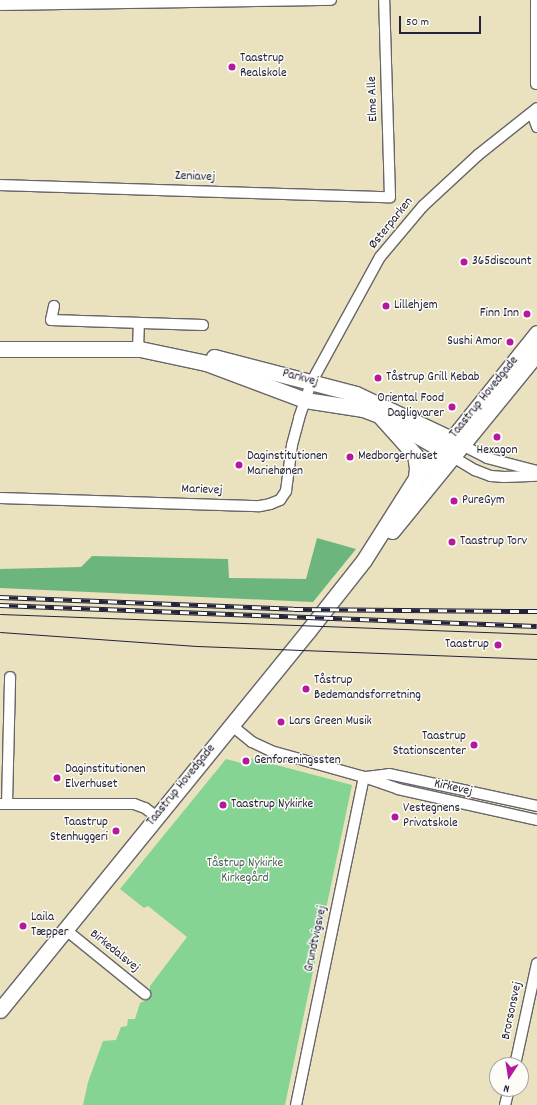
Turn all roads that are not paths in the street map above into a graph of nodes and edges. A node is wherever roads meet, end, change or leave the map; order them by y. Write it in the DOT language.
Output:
graph roads {
  1 [pos="331,0"];
  2 [pos="384,0"];
  3 [pos="535,0"];
  4 [pos="226,1"];
  5 [pos="0,5"];
  6 [pos="536,84"];
  7 [pos="534,111"];
  8 [pos="537,127"];
  9 [pos="0,185"];
  10 [pos="390,197"];
  11 [pos="54,306"];
  12 [pos="139,323"];
  13 [pos="203,325"];
  14 [pos="537,333"];
  15 [pos="0,349"];
  16 [pos="139,349"];
  17 [pos="537,353"];
  18 [pos="311,383"];
  19 [pos="305,400"];
  20 [pos="379,415"];
  21 [pos="452,448"];
  22 [pos="537,471"];
  23 [pos="537,476"];
  24 [pos="416,478"];
  25 [pos="0,498"];
  26 [pos="364,560"];
  27 [pos="10,677"];
  28 [pos="231,725"];
  29 [pos="364,777"];
  30 [pos="4,804"];
  31 [pos="537,806"];
  32 [pos="157,817"];
  33 [pos="537,820"];
  34 [pos="66,930"];
  35 [pos="537,963"];
  36 [pos="145,994"];
  37 [pos="0,1010"];
  38 [pos="517,1057"];
  39 [pos="296,1105"];
  1 -- 4 [label="street"];
  2 -- 10 [label="street, Elme Alle"];
  3 -- 6 [label="street"];
  4 -- 5 [label="street"];
  7 -- 8 [label="street, Østerparken"];
  7 -- 18 [label="street, Østerparken"];
  9 -- 10 [label="street, Zeniavej"];
  11 -- 12 [label="street"];
  12 -- 13 [label="street"];
  12 -- 16 [label="street"];
  14 -- 21 [label="street, Taastrup Hovedgade"];
  15 -- 16 [label="street, Parkvej"];
  16 -- 18 [label="street, Parkvej"];
  16 -- 19 [label="street, Parkvej"];
  17 -- 21 [label="street, Taastrup Hovedgade"];
  18 -- 19 [label="street, Marievej"];
  18 -- 21 [label="street, Parkvej"];
  19 -- 20 [label="street, Parkvej"];
  19 -- 25 [label="street, Marievej"];
  20 -- 21 [label="street, Parkvej"];
  20 -- 24 [label="street, Parkvej"];
  21 -- 22 [label="street"];
  21 -- 23 [label="street"];
  21 -- 24 [label="street, Taastrup Hovedgade"];
  21 -- 26 [label="street, Taastrup Hovedgade"];
  24 -- 26 [label="street, Taastrup Hovedgade"];
  26 -- 28 [label="street, Taastrup Hovedgade"];
  27 -- 30 [label="street"];
  28 -- 29 [label="street, Kirkevej"];
  28 -- 32 [label="street, Taastrup Hovedgade"];
  29 -- 31 [label="street, Kirkevej"];
  29 -- 33 [label="street, Kirkevej"];
  29 -- 39 [label="street, Grundtvigsvej"];
  30 -- 32 [label="street"];
  32 -- 34 [label="street, Taastrup Hovedgade"];
  34 -- 36 [label="street, Birkedalsvej"];
  34 -- 37 [label="street, Taastrup Hovedgade"];
  35 -- 38 [label="street, Brorsonsvej"];
}
